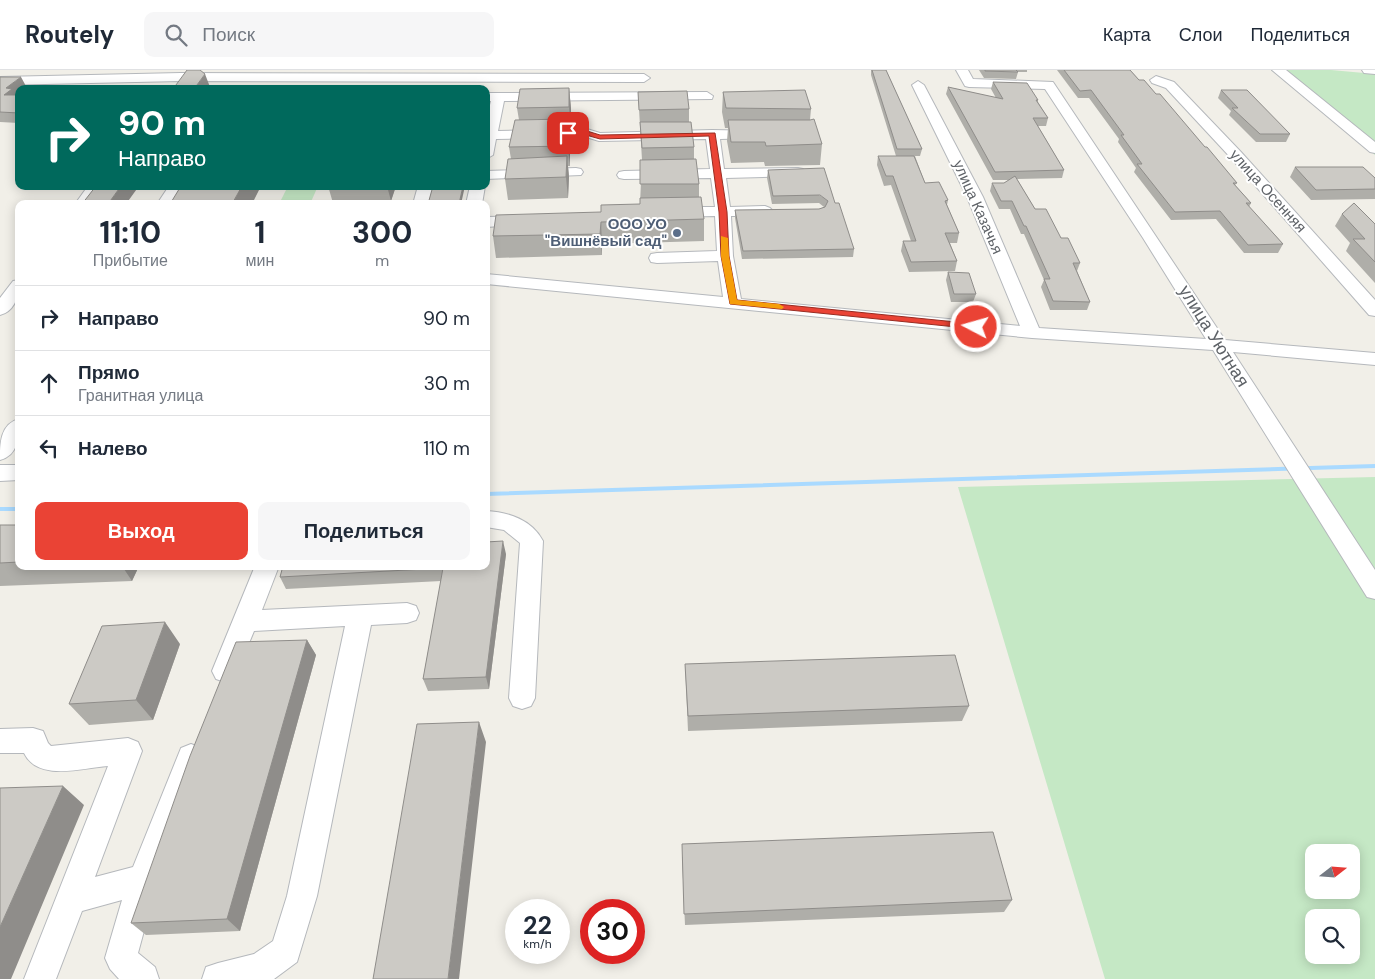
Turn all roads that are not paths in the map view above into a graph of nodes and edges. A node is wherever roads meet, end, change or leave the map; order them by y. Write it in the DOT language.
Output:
graph roads {
  1 [pos="962,70"];
  2 [pos="1278,70"];
  3 [pos="1368,70"];
  4 [pos="1375,70"];
  5 [pos="184,74"];
  6 [pos="644,78"];
  7 [pos="1156,80"];
  8 [pos="0,81"];
  9 [pos="918,84"];
  10 [pos="175,85"];
  11 [pos="707,96"];
  12 [pos="492,97"];
  13 [pos="712,134"];
  14 [pos="770,134"];
  15 [pos="491,135"];
  16 [pos="490,139"];
  17 [pos="1375,149"];
  18 [pos="576,172"];
  19 [pos="810,172"];
  20 [pos="716,173"];
  21 [pos="490,175"];
  22 [pos="624,175"];
  23 [pos="93,190"];
  24 [pos="85,200"];
  25 [pos="780,211"];
  26 [pos="655,212"];
  27 [pos="723,212"];
  28 [pos="544,220"];
  29 [pos="490,222"];
  30 [pos="725,256"];
  31 [pos="657,258"];
  32 [pos="490,279"];
  33 [pos="15,291"];
  34 [pos="733,302"];
  35 [pos="0,310"];
  36 [pos="1375,311"];
  37 [pos="1032,332"];
  38 [pos="1219,345"];
  39 [pos="1375,359"];
  40 [pos="15,432"];
  41 [pos="0,453"];
  42 [pos="0,472"];
  43 [pos="15,472"];
  44 [pos="490,519"];
  45 [pos="265,570"];
  46 [pos="1375,590"];
  47 [pos="407,613"];
  48 [pos="361,615"];
  49 [pos="244,621"];
  50 [pos="215,695"];
  51 [pos="522,698"];
  52 [pos="201,732"];
  53 [pos="0,741"];
  54 [pos="142,879"];
  55 [pos="70,899"];
  56 [pos="40,979"];
  57 [pos="143,979"];
  58 [pos="218,979"];
  1 -- 38 [label="street, улица Уютная"];
  2 -- 17 [label="street"];
  3 -- 4 [label="street"];
  5 -- 6 [label="street"];
  5 -- 8 [label="street"];
  5 -- 10 [label="street"];
  7 -- 36 [label="street, улица Осенняя"];
  9 -- 37 [label="street, улица Казачья"];
  11 -- 12 [label="street"];
  12 -- 15 [label="street"];
  13 -- 14 [label="street"];
  13 -- 15 [label="street"];
  13 -- 20 [label="street"];
  15 -- 16 [label="street"];
  18 -- 21 [label="street"];
  19 -- 20 [label="street"];
  20 -- 22 [label="street"];
  20 -- 27 [label="street"];
  23 -- 24 [label="street"];
  25 -- 27 [label="street"];
  26 -- 27 [label="street"];
  27 -- 30 [label="street"];
  28 -- 29 [label="street"];
  30 -- 31 [label="street"];
  30 -- 34 [label="street"];
  32 -- 34 [label="street"];
  33 -- 35 [label="street"];
  34 -- 37 [label="street"];
  37 -- 38 [label="street"];
  38 -- 39 [label="street"];
  38 -- 46 [label="street, улица Уютная"];
  40 -- 41 [label="street"];
  42 -- 43 [label="street"];
  44 -- 51 [label="street"];
  45 -- 49 [label="street"];
  47 -- 48 [label="street"];
  48 -- 49 [label="street"];
  48 -- 58 [label="street"];
  49 -- 50 [label="street"];
  52 -- 54 [label="street"];
  53 -- 55 [label="street"];
  54 -- 55 [label="street"];
  54 -- 57 [label="street"];
  55 -- 56 [label="street"];
}
